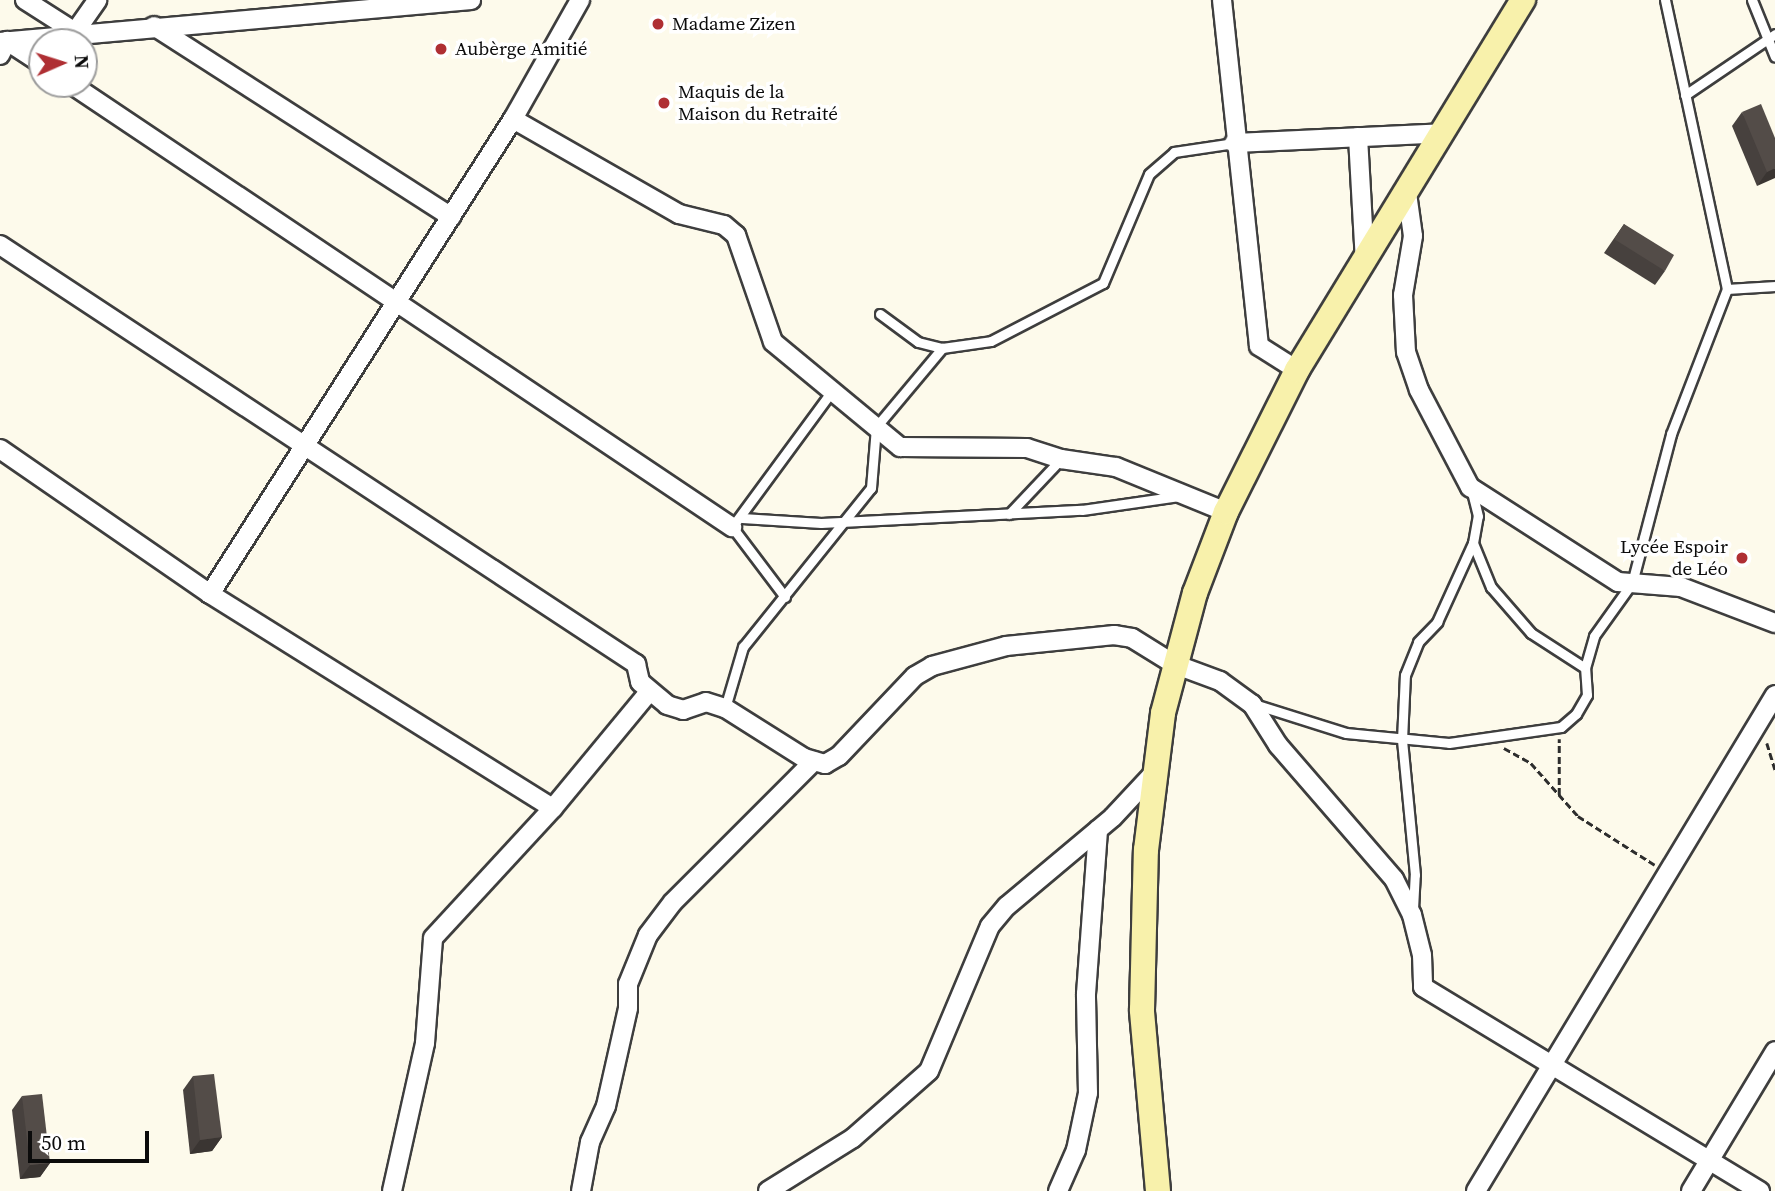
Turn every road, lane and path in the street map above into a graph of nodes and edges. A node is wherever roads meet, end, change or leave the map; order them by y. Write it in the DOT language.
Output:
graph roads {
  1 [pos="25,0"];
  2 [pos="97,0"];
  3 [pos="471,0"];
  4 [pos="580,0"];
  5 [pos="1222,0"];
  6 [pos="1523,0"];
  7 [pos="1665,0"];
  8 [pos="1752,0"];
  9 [pos="379,4"];
  10 [pos="154,26"];
  11 [pos="69,28"];
  12 [pos="78,28"];
  13 [pos="98,30"];
  14 [pos="1771,37"];
  15 [pos="28,41"];
  16 [pos="3,46"];
  17 [pos="1775,57"];
  18 [pos="28,58"];
  19 [pos="1685,95"];
  20 [pos="91,98"];
  21 [pos="513,118"];
  22 [pos="1444,133"];
  23 [pos="1358,137"];
  24 [pos="1234,144"];
  25 [pos="1407,193"];
  26 [pos="451,217"];
  27 [pos="0,245"];
  28 [pos="1365,261"];
  29 [pos="1775,286"];
  30 [pos="1727,289"];
  31 [pos="396,306"];
  32 [pos="880,314"];
  33 [pos="942,348"];
  34 [pos="1297,370"];
  35 [pos="832,391"];
  36 [pos="876,427"];
  37 [pos="0,449"];
  38 [pos="304,449"];
  39 [pos="1061,459"];
  40 [pos="1470,486"];
  41 [pos="1184,495"];
  42 [pos="1226,512"];
  43 [pos="1009,514"];
  44 [pos="737,522"];
  45 [pos="841,522"];
  46 [pos="1472,542"];
  47 [pos="1632,583"];
  48 [pos="210,594"];
  49 [pos="785,597"];
  50 [pos="1775,623"];
  51 [pos="1174,664"];
  52 [pos="1584,668"];
  53 [pos="648,693"];
  54 [pos="1775,695"];
  55 [pos="1252,704"];
  56 [pos="725,708"];
  57 [pos="1760,720"];
  58 [pos="1561,727"];
  59 [pos="1486,738"];
  60 [pos="1402,740"];
  61 [pos="814,761"];
  62 [pos="1775,770"];
  63 [pos="1153,774"];
  64 [pos="1559,795"];
  65 [pos="554,808"];
  66 [pos="1098,829"];
  67 [pos="1668,873"];
  68 [pos="1412,915"];
  69 [pos="1775,1051"];
  70 [pos="1554,1066"];
  71 [pos="1710,1160"];
  72 [pos="392,1191"];
  73 [pos="581,1191"];
  74 [pos="768,1191"];
  75 [pos="1058,1191"];
  76 [pos="1158,1191"];
  77 [pos="1476,1191"];
  78 [pos="1691,1191"];
  79 [pos="1760,1191"];
  1 -- 11 [label="street"];
  2 -- 12 [label="street"];
  3 -- 9 [label="street"];
  4 -- 21 [label="street"];
  5 -- 24 [label="street"];
  6 -- 22 [label="street"];
  7 -- 19 [label="lane"];
  8 -- 14 [label="lane"];
  9 -- 10 [label="street"];
  10 -- 13 [label="street"];
  10 -- 26 [label="street"];
  14 -- 17 [label="lane"];
  14 -- 19 [label="lane"];
  15 -- 16 [label="street"];
  16 -- 18 [label="street"];
  19 -- 30 [label="lane"];
  20 -- 31 [label="street"];
  21 -- 26 [label="street"];
  21 -- 35 [label="street"];
  22 -- 23 [label="street"];
  22 -- 25 [label="street"];
  23 -- 24 [label="street"];
  23 -- 28 [label="street"];
  24 -- 33 [label="lane"];
  24 -- 34 [label="street"];
  25 -- 28 [label="street"];
  25 -- 40 [label="street"];
  26 -- 31 [label="street"];
  27 -- 38 [label="street"];
  28 -- 34 [label="street"];
  29 -- 30 [label="lane"];
  30 -- 47 [label="lane"];
  31 -- 38 [label="street"];
  31 -- 44 [label="street"];
  32 -- 33 [label="lane"];
  33 -- 36 [label="lane"];
  34 -- 42 [label="street"];
  35 -- 36 [label="street"];
  35 -- 44 [label="lane"];
  36 -- 39 [label="street"];
  36 -- 45 [label="lane"];
  37 -- 48 [label="street"];
  38 -- 48 [label="street"];
  38 -- 53 [label="street"];
  39 -- 41 [label="street"];
  39 -- 43 [label="lane"];
  40 -- 46 [label="lane"];
  40 -- 47 [label="street"];
  41 -- 42 [label="street"];
  41 -- 43 [label="lane"];
  42 -- 51 [label="street"];
  43 -- 45 [label="lane"];
  44 -- 45 [label="lane"];
  44 -- 49 [label="lane"];
  45 -- 49 [label="lane"];
  46 -- 52 [label="lane"];
  46 -- 60 [label="lane"];
  47 -- 50 [label="street"];
  47 -- 52 [label="lane"];
  48 -- 65 [label="street"];
  49 -- 56 [label="lane"];
  51 -- 55 [label="street"];
  51 -- 61 [label="street"];
  51 -- 63 [label="street"];
  52 -- 58 [label="lane"];
  53 -- 56 [label="street"];
  53 -- 65 [label="street"];
  54 -- 57 [label="street"];
  55 -- 60 [label="lane"];
  55 -- 68 [label="street"];
  56 -- 61 [label="street"];
  57 -- 62 [label="path"];
  57 -- 67 [label="street"];
  58 -- 59 [label="lane"];
  58 -- 64 [label="path"];
  59 -- 60 [label="lane"];
  59 -- 64 [label="path"];
  60 -- 68 [label="lane"];
  61 -- 73 [label="street"];
  63 -- 66 [label="street"];
  63 -- 76 [label="street"];
  64 -- 67 [label="path"];
  65 -- 72 [label="street"];
  66 -- 74 [label="street"];
  66 -- 75 [label="street"];
  67 -- 70 [label="street"];
  68 -- 70 [label="street"];
  69 -- 71 [label="street"];
  70 -- 71 [label="street"];
  70 -- 77 [label="street"];
  71 -- 78 [label="street"];
  71 -- 79 [label="street"];
}
